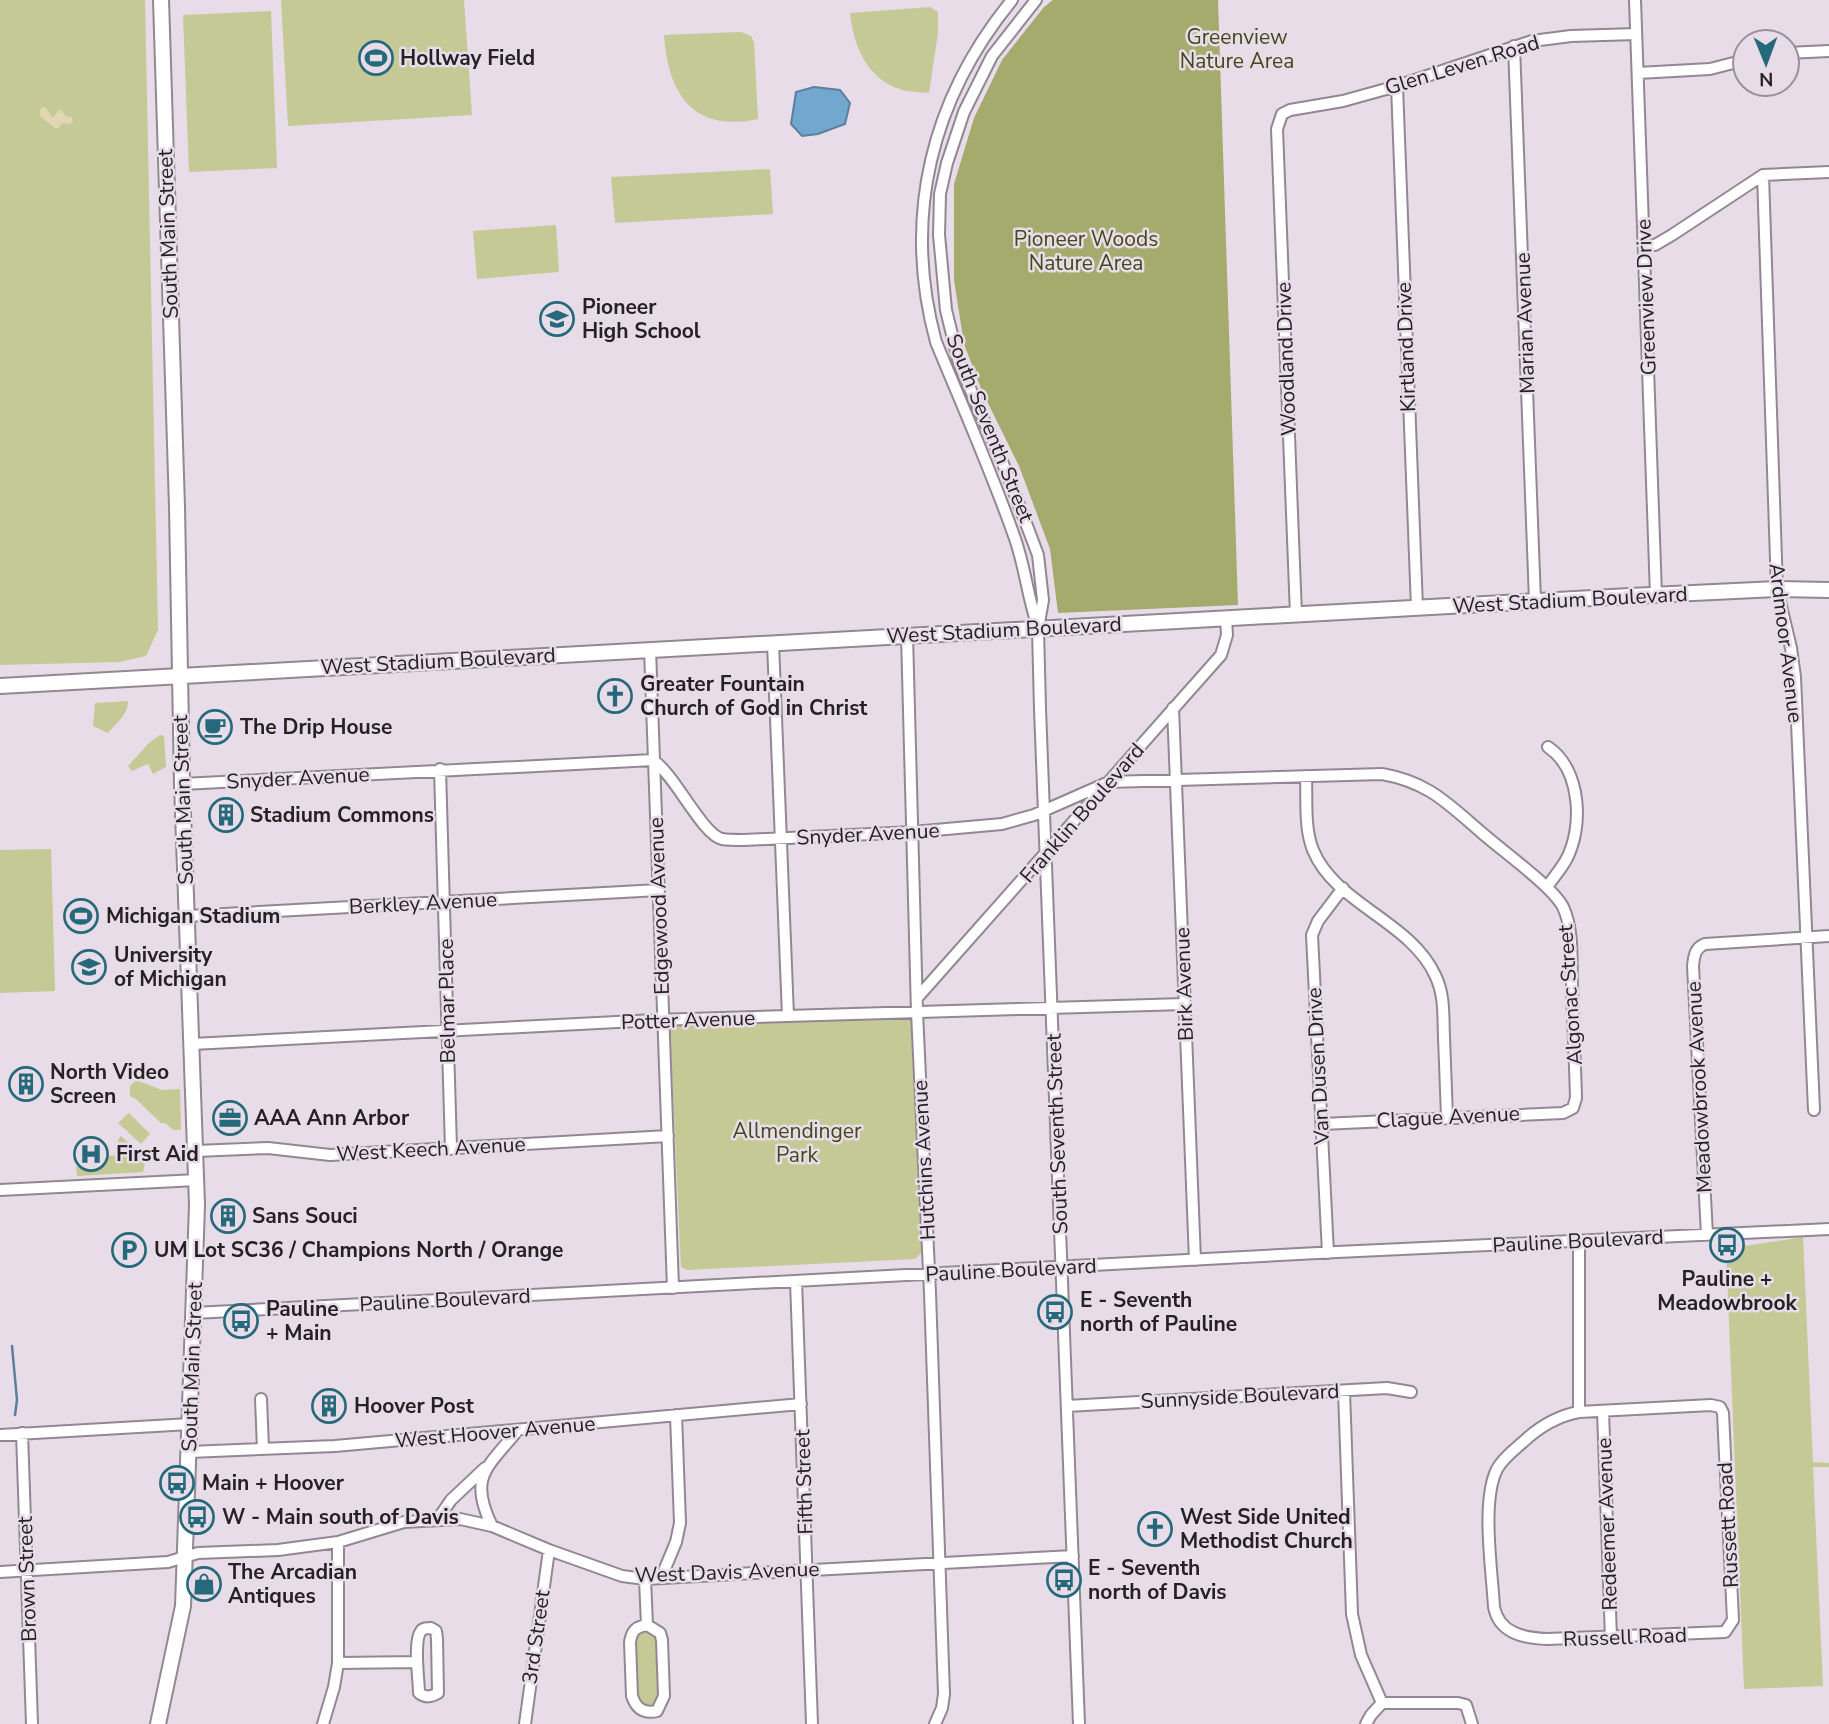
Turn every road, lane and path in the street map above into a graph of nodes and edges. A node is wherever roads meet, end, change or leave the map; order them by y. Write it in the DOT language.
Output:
graph roads {
  1 [pos="161,0"];
  2 [pos="1012,0"];
  3 [pos="1036,0"];
  4 [pos="1635,0"];
  5 [pos="1636,34"];
  6 [pos="1514,46"];
  7 [pos="1829,51"];
  8 [pos="1801,52"];
  9 [pos="1731,64"];
  10 [pos="1638,73"];
  11 [pos="1397,86"];
  12 [pos="1290,110"];
  13 [pos="1829,172"];
  14 [pos="1763,175"];
  15 [pos="1644,245"];
  16 [pos="1777,589"];
  17 [pos="1829,590"];
  18 [pos="1656,595"];
  19 [pos="1535,601"];
  20 [pos="1417,608"];
  21 [pos="1296,615"];
  22 [pos="1226,618"];
  23 [pos="1038,629"];
  24 [pos="907,635"];
  25 [pos="773,643"];
  26 [pos="650,649"];
  27 [pos="179,675"];
  28 [pos="0,686"];
  29 [pos="1173,708"];
  30 [pos="1548,747"];
  31 [pos="653,760"];
  32 [pos="440,769"];
  33 [pos="1306,776"];
  34 [pos="1178,780"];
  35 [pos="1109,782"];
  36 [pos="181,784"];
  37 [pos="1045,810"];
  38 [pos="913,832"];
  39 [pos="781,839"];
  40 [pos="1046,855"];
  41 [pos="1343,887"];
  42 [pos="1547,887"];
  43 [pos="659,890"];
  44 [pos="444,901"];
  45 [pos="188,916"];
  46 [pos="1829,936"];
  47 [pos="1807,937"];
  48 [pos="917,998"];
  49 [pos="1184,1004"];
  50 [pos="1053,1008"];
  51 [pos="917,1013"];
  52 [pos="788,1016"];
  53 [pos="663,1020"];
  54 [pos="448,1031"];
  55 [pos="192,1044"];
  56 [pos="1573,1108"];
  57 [pos="1814,1110"];
  58 [pos="1447,1117"];
  59 [pos="1322,1124"];
  60 [pos="668,1136"];
  61 [pos="450,1149"];
  62 [pos="196,1151"];
  63 [pos="197,1180"];
  64 [pos="0,1190"];
  65 [pos="1829,1229"];
  66 [pos="1707,1235"];
  67 [pos="1579,1241"];
  68 [pos="1328,1253"];
  69 [pos="1195,1260"];
  70 [pos="1062,1267"];
  71 [pos="929,1274"];
  72 [pos="796,1281"];
  73 [pos="673,1288"];
  74 [pos="194,1313"];
  75 [pos="1344,1391"];
  76 [pos="1411,1392"];
  77 [pos="261,1399"];
  78 [pos="801,1404"];
  79 [pos="1067,1406"];
  80 [pos="1603,1411"];
  81 [pos="1579,1412"];
  82 [pos="677,1415"];
  83 [pos="190,1424"];
  84 [pos="517,1431"];
  85 [pos="22,1433"];
  86 [pos="0,1435"];
  87 [pos="263,1449"];
  88 [pos="188,1452"];
  89 [pos="485,1468"];
  90 [pos="438,1519"];
  91 [pos="492,1526"];
  92 [pos="338,1542"];
  93 [pos="549,1549"];
  94 [pos="1073,1556"];
  95 [pos="186,1557"];
  96 [pos="939,1563"];
  97 [pos="807,1569"];
  98 [pos="27,1571"];
  99 [pos="0,1572"];
  100 [pos="661,1578"];
  101 [pos="645,1579"];
  102 [pos="647,1625"];
  103 [pos="1715,1633"];
  104 [pos="1611,1638"];
  105 [pos="417,1662"];
  106 [pos="338,1663"];
  107 [pos="1382,1703"];
  108 [pos="32,1724"];
  109 [pos="158,1724"];
  110 [pos="323,1724"];
  111 [pos="525,1724"];
  112 [pos="812,1724"];
  113 [pos="935,1724"];
  114 [pos="1079,1724"];
  115 [pos="1366,1724"];
  116 [pos="1472,1724"];
  1 -- 27 [label="main road, South Main Street"];
  2 -- 23 [label="street, South Seventh Street"];
  3 -- 23 [label="street, South Seventh Street"];
  4 -- 5 [label="street, Greenview Drive"];
  5 -- 6 [label="street, Glen Leven Road"];
  5 -- 10 [label="street, Greenview Drive"];
  6 -- 11 [label="street, Glen Leven Road"];
  6 -- 19 [label="street, Marian Avenue"];
  7 -- 8 [label="street"];
  9 -- 10 [label="street"];
  10 -- 15 [label="street, Greenview Drive"];
  11 -- 12 [label="street, Glen Leven Road"];
  11 -- 20 [label="street, Kirtland Drive"];
  12 -- 21 [label="street, Woodland Drive"];
  13 -- 14 [label="street"];
  14 -- 15 [label="street"];
  14 -- 16 [label="street, Ardmoor Avenue"];
  15 -- 18 [label="street, Greenview Drive"];
  16 -- 17 [label="main road, West Stadium Boulevard"];
  16 -- 18 [label="main road, West Stadium Boulevard"];
  16 -- 47 [label="street, Ardmoor Avenue"];
  18 -- 19 [label="main road, West Stadium Boulevard"];
  19 -- 20 [label="main road, West Stadium Boulevard"];
  20 -- 21 [label="main road, West Stadium Boulevard"];
  21 -- 22 [label="main road, West Stadium Boulevard"];
  22 -- 23 [label="main road, West Stadium Boulevard"];
  22 -- 29 [label="street, Franklin Boulevard"];
  23 -- 24 [label="main road, West Stadium Boulevard"];
  23 -- 37 [label="street, South Seventh Street"];
  24 -- 25 [label="main road, West Stadium Boulevard"];
  24 -- 38 [label="street, Hutchins Avenue"];
  25 -- 26 [label="main road, West Stadium Boulevard"];
  25 -- 39 [label="street"];
  26 -- 27 [label="main road, West Stadium Boulevard"];
  26 -- 31 [label="street, Edgewood Avenue"];
  27 -- 28 [label="main road, West Stadium Boulevard"];
  27 -- 36 [label="main road, South Main Street"];
  29 -- 34 [label="street, Birk Avenue"];
  29 -- 35 [label="street, Franklin Boulevard"];
  30 -- 42 [label="street"];
  31 -- 32 [label="street, Snyder Avenue"];
  31 -- 39 [label="street, Snyder Avenue"];
  31 -- 43 [label="street, Edgewood Avenue"];
  32 -- 36 [label="street, Snyder Avenue"];
  32 -- 44 [label="street, Belmar Place"];
  33 -- 34 [label="street, Snyder Avenue"];
  33 -- 41 [label="street"];
  33 -- 42 [label="street, Snyder Avenue"];
  34 -- 35 [label="street, Snyder Avenue"];
  34 -- 49 [label="street, Birk Avenue"];
  35 -- 37 [label="street, Snyder Avenue"];
  35 -- 40 [label="street, Franklin Boulevard"];
  36 -- 45 [label="main road, South Main Street"];
  37 -- 38 [label="street, Snyder Avenue"];
  37 -- 40 [label="street, South Seventh Street"];
  38 -- 39 [label="street, Snyder Avenue"];
  38 -- 48 [label="street, Hutchins Avenue"];
  39 -- 52 [label="street"];
  40 -- 48 [label="street, Franklin Boulevard"];
  40 -- 50 [label="street, South Seventh Street"];
  41 -- 58 [label="street"];
  41 -- 59 [label="street, Van Dusen Drive"];
  42 -- 56 [label="street, Algonac Street"];
  43 -- 44 [label="street, Berkley Avenue"];
  43 -- 53 [label="street, Edgewood Avenue"];
  44 -- 45 [label="street, Berkley Avenue"];
  44 -- 54 [label="street, Belmar Place"];
  45 -- 55 [label="main road, South Main Street"];
  46 -- 47 [label="street"];
  47 -- 57 [label="street, Ardmoor Avenue"];
  47 -- 66 [label="street, Meadowbrook Avenue"];
  48 -- 51 [label="street, Hutchins Avenue"];
  49 -- 50 [label="street, Potter Avenue"];
  49 -- 69 [label="street, Birk Avenue"];
  50 -- 51 [label="street, Potter Avenue"];
  50 -- 70 [label="street, South Seventh Street"];
  51 -- 52 [label="street, Potter Avenue"];
  51 -- 71 [label="street, Hutchins Avenue"];
  52 -- 53 [label="street, Potter Avenue"];
  53 -- 54 [label="street, Potter Avenue"];
  53 -- 60 [label="street, Edgewood Avenue"];
  54 -- 55 [label="street, Potter Avenue"];
  54 -- 61 [label="street, Belmar Place"];
  55 -- 62 [label="main road, South Main Street"];
  56 -- 58 [label="street, Clague Avenue"];
  58 -- 59 [label="street, Clague Avenue"];
  59 -- 68 [label="street, Van Dusen Drive"];
  60 -- 61 [label="street, West Keech Avenue"];
  60 -- 73 [label="street, Edgewood Avenue"];
  61 -- 62 [label="street, West Keech Avenue"];
  62 -- 63 [label="main road, South Main Street"];
  63 -- 64 [label="street"];
  63 -- 74 [label="main road, South Main Street"];
  65 -- 66 [label="street, Pauline Boulevard"];
  66 -- 67 [label="street, Pauline Boulevard"];
  67 -- 68 [label="street, Pauline Boulevard"];
  67 -- 81 [label="street, Redeemer Avenue"];
  68 -- 69 [label="street, Pauline Boulevard"];
  69 -- 70 [label="street, Pauline Boulevard"];
  70 -- 71 [label="street, Pauline Boulevard"];
  70 -- 79 [label="street, South Seventh Street"];
  71 -- 72 [label="street, Pauline Boulevard"];
  71 -- 96 [label="street, Hutchins Avenue"];
  72 -- 73 [label="street, Pauline Boulevard"];
  72 -- 78 [label="street, Fifth Street"];
  73 -- 74 [label="street, Pauline Boulevard"];
  74 -- 83 [label="main road, South Main Street"];
  75 -- 76 [label="street, Sunnyside Boulevard"];
  75 -- 79 [label="street, Sunnyside Boulevard"];
  75 -- 107 [label="street"];
  77 -- 87 [label="street"];
  78 -- 82 [label="street, West Hoover Avenue"];
  78 -- 97 [label="street, Fifth Street"];
  79 -- 94 [label="street, South Seventh Street"];
  80 -- 81 [label="street"];
  80 -- 103 [label="street, Russett Road"];
  80 -- 104 [label="street, Redeemer Avenue"];
  81 -- 104 [label="street, Russell Road"];
  82 -- 84 [label="street, West Hoover Avenue"];
  82 -- 100 [label="street"];
  83 -- 85 [label="street"];
  83 -- 88 [label="main road, South Main Street"];
  84 -- 87 [label="street, West Hoover Avenue"];
  84 -- 89 [label="street"];
  85 -- 86 [label="street"];
  85 -- 98 [label="street, Brown Street"];
  87 -- 88 [label="street, West Hoover Avenue"];
  88 -- 95 [label="main road, South Main Street"];
  89 -- 90 [label="street"];
  89 -- 91 [label="street"];
  90 -- 91 [label="street, West Davis Avenue"];
  90 -- 92 [label="street, West Davis Avenue"];
  91 -- 93 [label="street, West Davis Avenue"];
  92 -- 95 [label="street, West Davis Avenue"];
  92 -- 106 [label="street"];
  93 -- 101 [label="street, West Davis Avenue"];
  93 -- 111 [label="street, 3rd Street"];
  94 -- 96 [label="street, West Davis Avenue"];
  94 -- 114 [label="street, South Seventh Street"];
  95 -- 98 [label="street, West Davis Avenue"];
  95 -- 109 [label="main road, South Main Street"];
  96 -- 97 [label="street, West Davis Avenue"];
  96 -- 113 [label="street, Hutchins Avenue"];
  97 -- 100 [label="street, West Davis Avenue"];
  97 -- 112 [label="street, Fifth Street"];
  98 -- 99 [label="street, West Davis Avenue"];
  98 -- 108 [label="street, Brown Street"];
  100 -- 101 [label="street, West Davis Avenue"];
  101 -- 102 [label="street"];
  102 -- 102 [label="street"];
  103 -- 104 [label="street, Russell Road"];
  105 -- 105 [label="street"];
  105 -- 106 [label="street"];
  106 -- 110 [label="street"];
  107 -- 115 [label="street"];
  107 -- 116 [label="street"];
}
